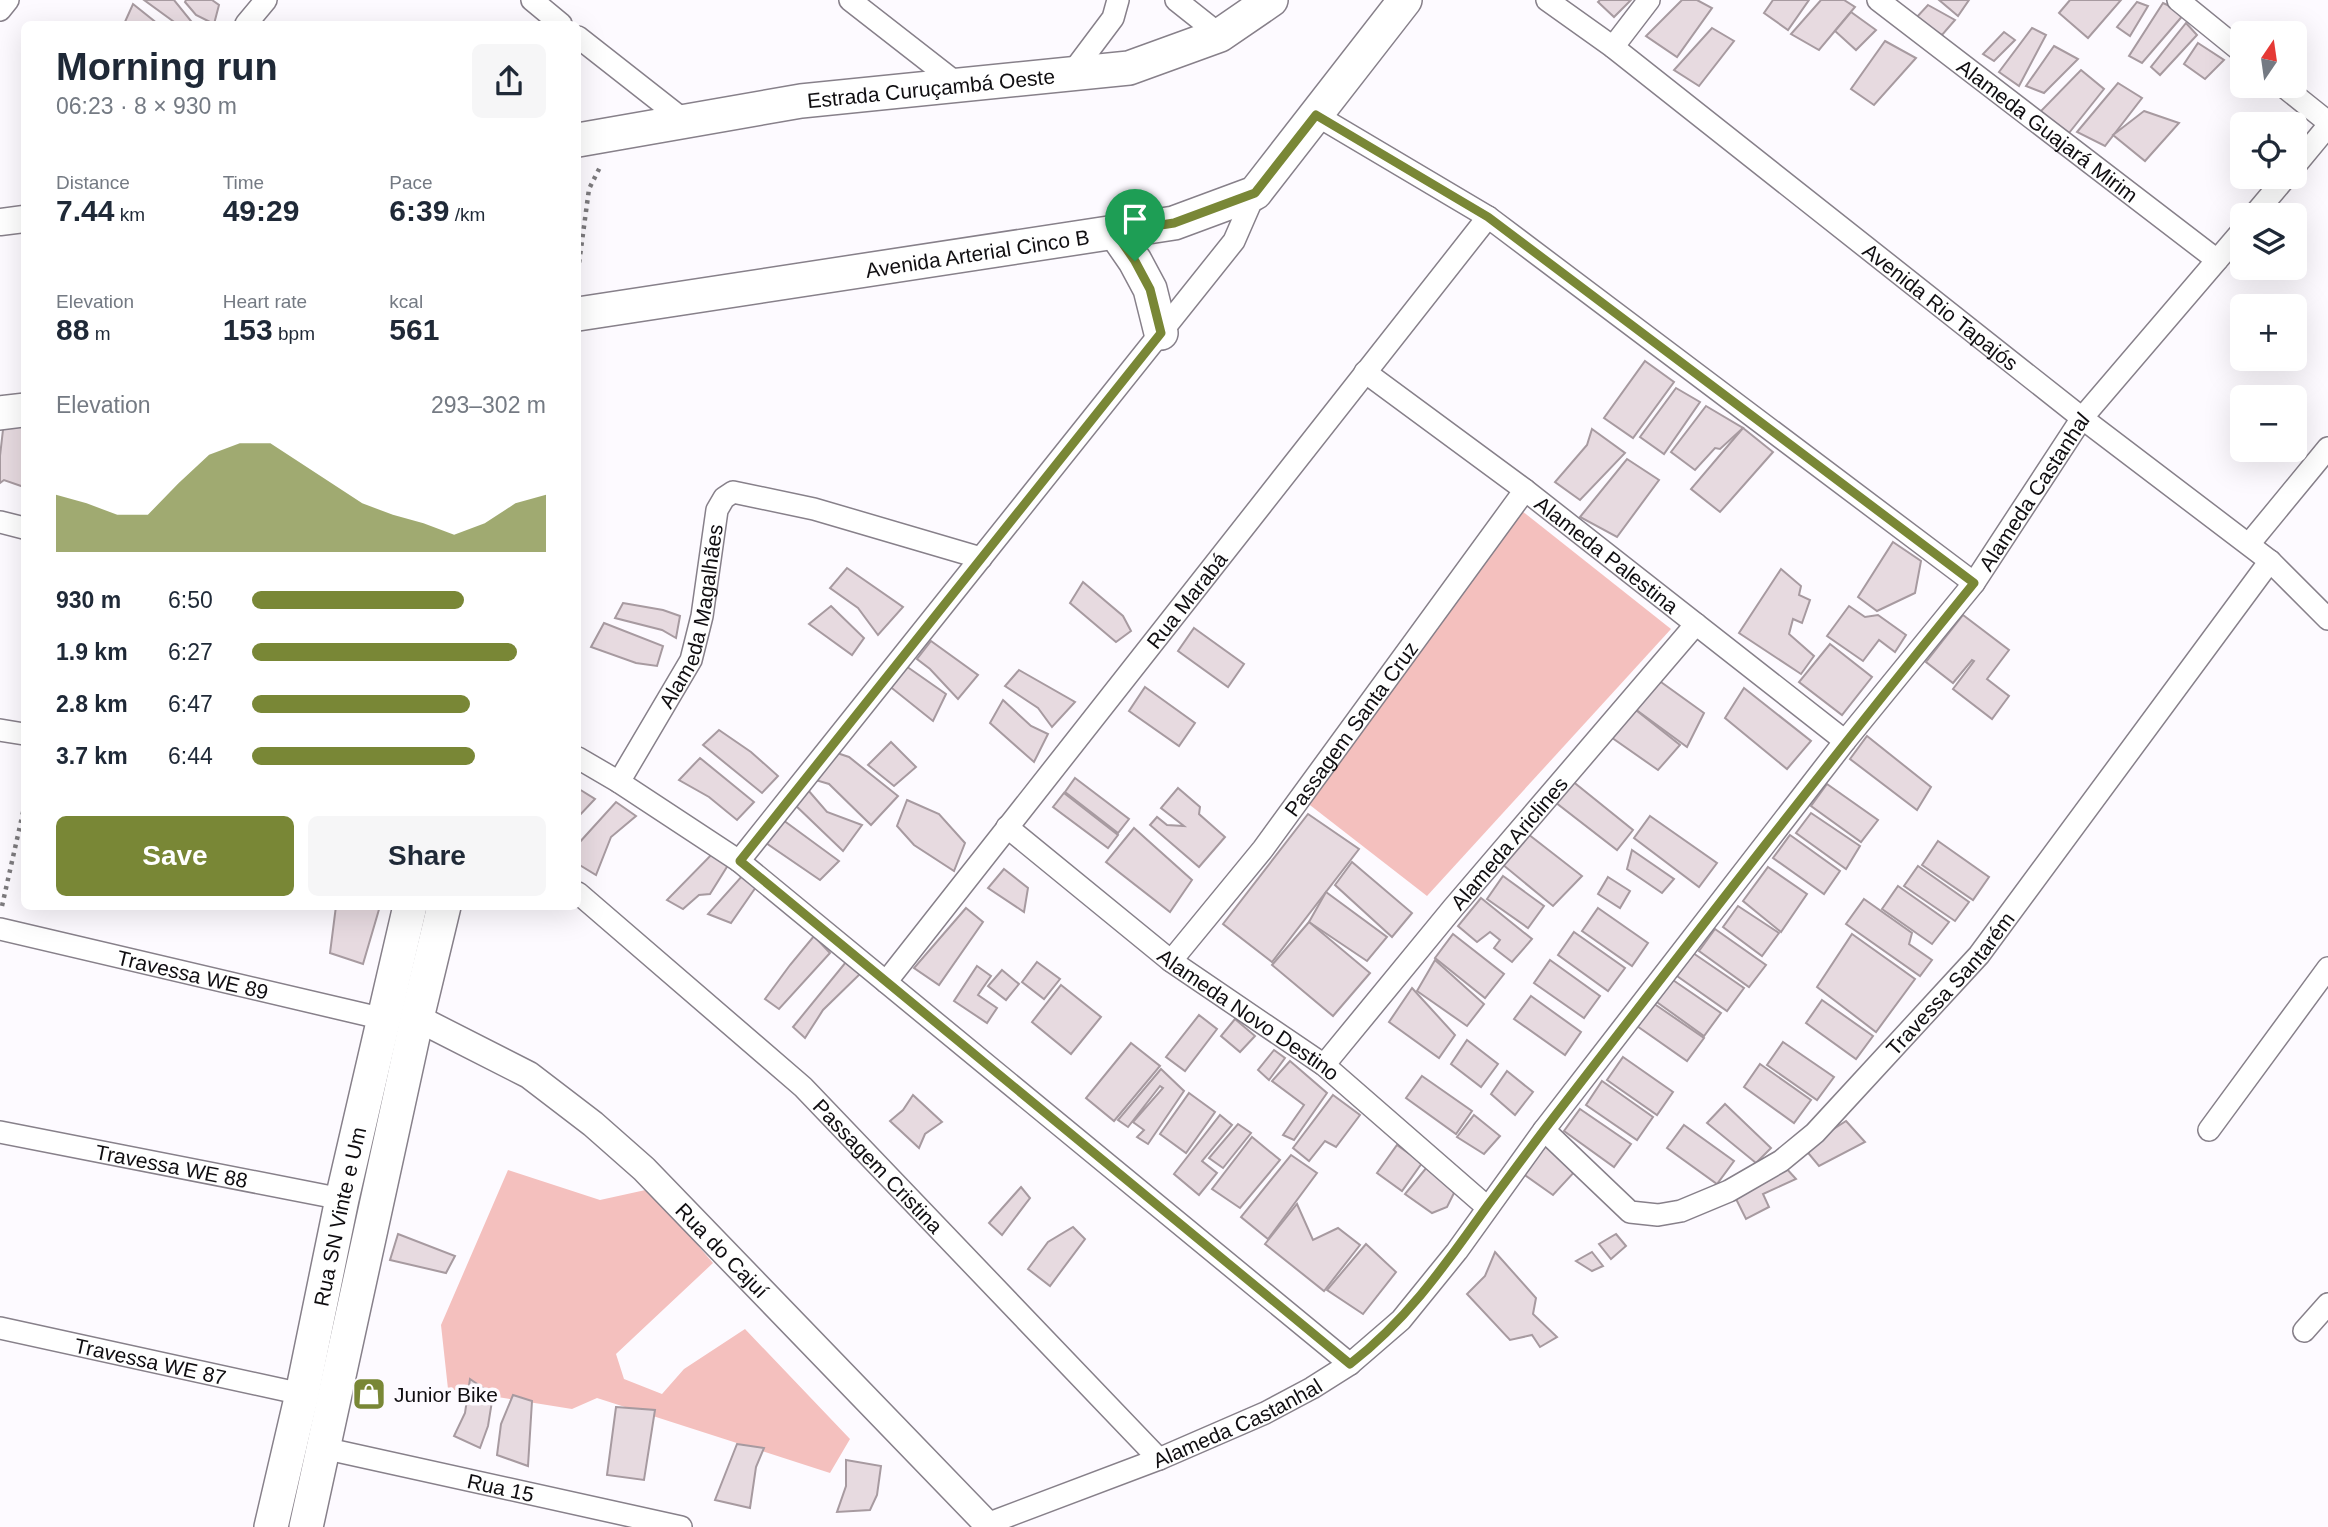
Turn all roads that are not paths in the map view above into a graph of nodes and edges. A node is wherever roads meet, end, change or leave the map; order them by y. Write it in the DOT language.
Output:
graph roads {
  1 [pos="8,0"];
  2 [pos="266,0"];
  3 [pos="532,0"];
  4 [pos="850,0"];
  5 [pos="1118,0"];
  6 [pos="1176,0"];
  7 [pos="1271,0"];
  8 [pos="1405,0"];
  9 [pos="1546,0"];
  10 [pos="1649,0"];
  11 [pos="1878,0"];
  12 [pos="2178,0"];
  13 [pos="0,10"];
  14 [pos="248,21"];
  15 [pos="557,21"];
  16 [pos="1220,35"];
  17 [pos="581,39"];
  18 [pos="2230,42"];
  19 [pos="1613,47"];
  20 [pos="1071,74"];
  21 [pos="959,85"];
  22 [pos="2297,98"];
  23 [pos="1316,115"];
  24 [pos="685,121"];
  25 [pos="2328,124"];
  26 [pos="581,139"];
  27 [pos="2307,151"];
  28 [pos="2276,189"];
  29 [pos="1255,193"];
  30 [pos="2264,203"];
  31 [pos="1488,217"];
  32 [pos="21,219"];
  33 [pos="0,222"];
  34 [pos="1115,232"];
  35 [pos="2230,244"];
  36 [pos="2217,260"];
  37 [pos="581,314"];
  38 [pos="1161,333"];
  39 [pos="1365,372"];
  40 [pos="21,410"];
  41 [pos="0,414"];
  42 [pos="2082,418"];
  43 [pos="2328,448"];
  44 [pos="1525,490"];
  45 [pos="0,522"];
  46 [pos="21,527"];
  47 [pos="2249,544"];
  48 [pos="981,558"];
  49 [pos="2270,561"];
  50 [pos="1974,583"];
  51 [pos="2328,619"];
  52 [pos="1696,624"];
  53 [pos="0,730"];
  54 [pos="21,734"];
  55 [pos="1845,741"];
  56 [pos="581,760"];
  57 [pos="619,782"];
  58 [pos="1007,827"];
  59 [pos="740,861"];
  60 [pos="581,895"];
  61 [pos="409,910"];
  62 [pos="443,910"];
  63 [pos="0,929"];
  64 [pos="1171,961"];
  65 [pos="2328,968"];
  66 [pos="886,982"];
  67 [pos="417,1018"];
  68 [pos="384,1019"];
  69 [pos="1324,1065"];
  70 [pos="1544,1130"];
  71 [pos="2209,1130"];
  72 [pos="0,1132"];
  73 [pos="342,1199"];
  74 [pos="1487,1207"];
  75 [pos="2328,1304"];
  76 [pos="0,1328"];
  77 [pos="2304,1331"];
  78 [pos="1350,1364"];
  79 [pos="302,1394"];
  80 [pos="323,1448"];
  81 [pos="1158,1459"];
  82 [pos="273,1517"];
  83 [pos="307,1521"];
  84 [pos="988,1526"];
  85 [pos="681,1527"];
  1 -- 13 [label="street"];
  2 -- 14 [label="street"];
  3 -- 15 [label="street"];
  4 -- 21 [label="street"];
  5 -- 20 [label="street"];
  6 -- 16 [label="street"];
  7 -- 16 [label="main road, Estrada Curuçambá Oeste"];
  8 -- 23 [label="main road"];
  9 -- 19 [label="street, Avenida Rio Tapajós"];
  10 -- 19 [label="street"];
  11 -- 36 [label="street, Alameda Guajará Mirim"];
  12 -- 18 [label="street"];
  16 -- 20 [label="main road, Estrada Curuçambá Oeste"];
  17 -- 24 [label="street"];
  19 -- 42 [label="street, Avenida Rio Tapajós"];
  20 -- 21 [label="main road, Estrada Curuçambá Oeste"];
  21 -- 24 [label="main road, Estrada Curuçambá Oeste"];
  22 -- 25 [label="street"];
  23 -- 29 [label="main road"];
  23 -- 31 [label="street"];
  24 -- 26 [label="main road, Estrada Curuçambá Oeste"];
  25 -- 27 [label="street"];
  28 -- 30 [label="street"];
  29 -- 34 [label="main road, Avenida Arterial Cinco B"];
  29 -- 38 [label="street"];
  31 -- 39 [label="street, Rua Marabá"];
  31 -- 50 [label="street"];
  32 -- 33 [label="street"];
  34 -- 37 [label="main road, Avenida Arterial Cinco B"];
  34 -- 38 [label="main road"];
  35 -- 36 [label="street, Alameda Castanhal"];
  36 -- 42 [label="street, Alameda Castanhal"];
  38 -- 48 [label="street"];
  39 -- 44 [label="street, Alameda Palestina"];
  39 -- 58 [label="street, Rua Marabá"];
  40 -- 41 [label="main road"];
  42 -- 47 [label="street, Avenida Rio Tapajós"];
  42 -- 50 [label="street, Alameda Castanhal"];
  43 -- 47 [label="street"];
  44 -- 52 [label="street, Alameda Palestina"];
  44 -- 64 [label="street, Passagem Santa Cruz"];
  45 -- 46 [label="street"];
  47 -- 49 [label="street, Avenida Rio Tapajós"];
  48 -- 57 [label="street, Alameda Magalhães"];
  48 -- 59 [label="street"];
  49 -- 51 [label="street, Avenida Rio Tapajós"];
  49 -- 70 [label="street, Travessa Santarém"];
  50 -- 55 [label="street, Alameda Castanhal"];
  52 -- 55 [label="street, Alameda Palestina"];
  52 -- 69 [label="street, Alameda Ariclines"];
  53 -- 54 [label="street"];
  55 -- 70 [label="street, Alameda Castanhal"];
  56 -- 57 [label="street"];
  57 -- 59 [label="street"];
  58 -- 64 [label="street, Alameda Novo Destino"];
  58 -- 66 [label="street, Rua Marabá"];
  59 -- 66 [label="street"];
  60 -- 81 [label="street, Passagem Cristina"];
  61 -- 68 [label="main road, Rua SN Vinte e Um"];
  62 -- 67 [label="main road, Rua SN Vinte e Um"];
  63 -- 68 [label="street, Travessa WE 89"];
  64 -- 69 [label="street, Alameda Novo Destino"];
  65 -- 71 [label="street"];
  66 -- 78 [label="street"];
  67 -- 80 [label="main road, Rua SN Vinte e Um"];
  67 -- 84 [label="street, Rua do Cajuí"];
  68 -- 73 [label="main road, Rua SN Vinte e Um"];
  69 -- 74 [label="street, Alameda Novo Destino"];
  70 -- 74 [label="street, Alameda Castanhal"];
  72 -- 73 [label="street, Travessa WE 88"];
  73 -- 79 [label="main road, Rua SN Vinte e Um"];
  74 -- 78 [label="street, Alameda Castanhal"];
  75 -- 77 [label="street"];
  76 -- 79 [label="street, Travessa WE 87"];
  78 -- 81 [label="street, Alameda Castanhal"];
  79 -- 82 [label="main road, Rua SN Vinte e Um"];
  80 -- 83 [label="main road, Rua SN Vinte e Um"];
  80 -- 85 [label="street, Rua 15"];
  81 -- 84 [label="street, Alameda Castanhal"];
  82 -- 83 [label="main road"];
}
